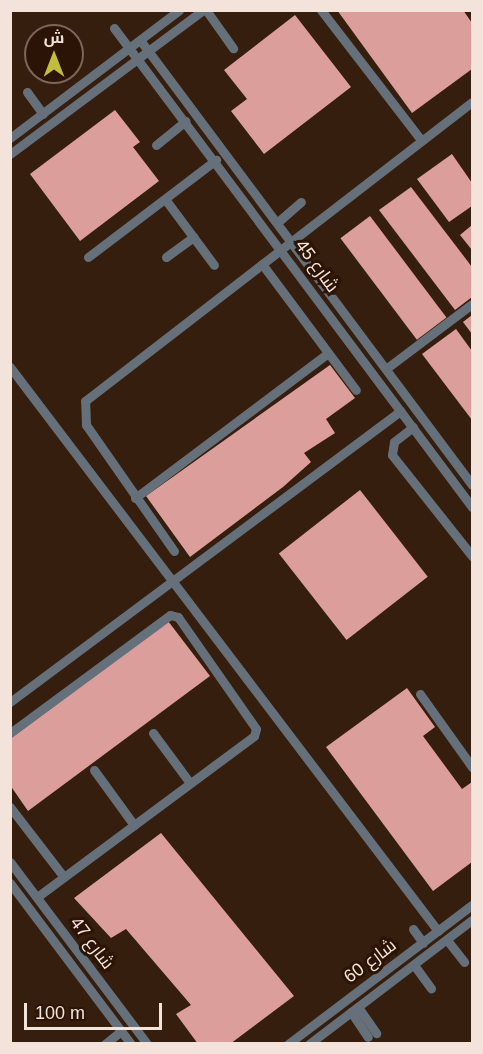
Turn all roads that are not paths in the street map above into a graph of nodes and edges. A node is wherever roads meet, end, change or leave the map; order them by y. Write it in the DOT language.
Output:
graph roads {
  1 [pos="179,10"];
  2 [pos="204,10"];
  3 [pos="321,10"];
  4 [pos="114,28"];
  5 [pos="140,40"];
  6 [pos="130,47"];
  7 [pos="233,48"];
  8 [pos="148,50"];
  9 [pos="138,58"];
  10 [pos="27,92"];
  11 [pos="472,102"];
  12 [pos="43,114"];
  13 [pos="186,122"];
  14 [pos="10,138"];
  15 [pos="422,141"];
  16 [pos="156,145"];
  17 [pos="10,154"];
  18 [pos="216,160"];
  19 [pos="165,199"];
  20 [pos="301,202"];
  21 [pos="279,221"];
  22 [pos="194,237"];
  23 [pos="293,239"];
  24 [pos="283,248"];
  25 [pos="88,257"];
  26 [pos="166,257"];
  27 [pos="262,264"];
  28 [pos="214,265"];
  29 [pos="472,304"];
  30 [pos="327,354"];
  31 [pos="10,367"];
  32 [pos="387,368"];
  33 [pos="356,390"];
  34 [pos="401,411"];
  35 [pos="413,427"];
  36 [pos="472,485"];
  37 [pos="135,498"];
  38 [pos="472,507"];
  39 [pos="174,551"];
  40 [pos="472,556"];
  41 [pos="171,581"];
  42 [pos="420,694"];
  43 [pos="10,702"];
  44 [pos="10,733"];
  45 [pos="153,733"];
  46 [pos="472,767"];
  47 [pos="93,771"];
  48 [pos="190,783"];
  49 [pos="10,807"];
  50 [pos="134,825"];
  51 [pos="12,867"];
  52 [pos="64,877"];
  53 [pos="23,878"];
  54 [pos="11,885"];
  55 [pos="37,897"];
  56 [pos="472,905"];
  57 [pos="472,920"];
  58 [pos="412,929"];
  59 [pos="438,931"];
  60 [pos="447,940"];
  61 [pos="423,943"];
  62 [pos="400,960"];
  63 [pos="464,962"];
  64 [pos="411,967"];
  65 [pos="431,988"];
  66 [pos="355,1009"];
  67 [pos="122,1031"];
  68 [pos="372,1035"];
  69 [pos="105,1044"];
  70 [pos="131,1044"];
  71 [pos="147,1044"];
  72 [pos="288,1044"];
  73 [pos="309,1044"];
  1 -- 5 [label="street"];
  2 -- 7 [label="street"];
  2 -- 8 [label="street"];
  3 -- 15 [label="street"];
  4 -- 6 [label="street, شارع 45"];
  5 -- 6 [label="street"];
  5 -- 8 [label="street, شارع 45"];
  6 -- 9 [label="street, شارع 45"];
  6 -- 12 [label="street"];
  8 -- 9 [label="street"];
  8 -- 21 [label="street, شارع 45"];
  9 -- 13 [label="street, شارع 45"];
  9 -- 17 [label="street"];
  10 -- 12 [label="street"];
  11 -- 15 [label="street"];
  12 -- 14 [label="street"];
  13 -- 16 [label="street"];
  13 -- 18 [label="street, شارع 45"];
  15 -- 23 [label="street"];
  18 -- 19 [label="street"];
  18 -- 24 [label="street, شارع 45"];
  19 -- 22 [label="street"];
  19 -- 25 [label="street"];
  20 -- 21 [label="street"];
  21 -- 23 [label="street, شارع 45"];
  22 -- 26 [label="street"];
  22 -- 28 [label="street"];
  23 -- 24 [label="street"];
  23 -- 32 [label="street, شارع 45"];
  24 -- 27 [label="street"];
  24 -- 34 [label="street, شارع 45"];
  27 -- 30 [label="street"];
  27 -- 37 [label="street"];
  29 -- 32 [label="street"];
  30 -- 33 [label="street"];
  30 -- 37 [label="street"];
  31 -- 41 [label="street"];
  32 -- 36 [label="street, شارع 45"];
  34 -- 35 [label="street, شارع 45"];
  34 -- 41 [label="street"];
  35 -- 38 [label="street, شارع 45"];
  35 -- 40 [label="street"];
  37 -- 39 [label="street"];
  41 -- 43 [label="street"];
  41 -- 59 [label="street"];
  42 -- 46 [label="street"];
  44 -- 48 [label="street"];
  45 -- 48 [label="street"];
  47 -- 50 [label="street"];
  48 -- 50 [label="street"];
  49 -- 52 [label="street"];
  50 -- 52 [label="street"];
  51 -- 53 [label="street, شارع 47"];
  52 -- 55 [label="street"];
  53 -- 54 [label="street"];
  53 -- 55 [label="street, شارع 47"];
  54 -- 67 [label="street, شارع 47"];
  55 -- 71 [label="street, شارع 47"];
  56 -- 59 [label="street, شارع 60"];
  57 -- 60 [label="street, شارع 60"];
  58 -- 61 [label="street"];
  59 -- 61 [label="street, شارع 60"];
  60 -- 63 [label="street"];
  60 -- 64 [label="street, شارع 60"];
  61 -- 62 [label="street, شارع 60"];
  62 -- 64 [label="street"];
  62 -- 72 [label="street, شارع 60"];
  64 -- 65 [label="street"];
  64 -- 66 [label="street, شارع 60"];
  66 -- 68 [label="street"];
  66 -- 73 [label="street, شارع 60"];
  67 -- 69 [label="street"];
  67 -- 70 [label="street, شارع 47"];
}
